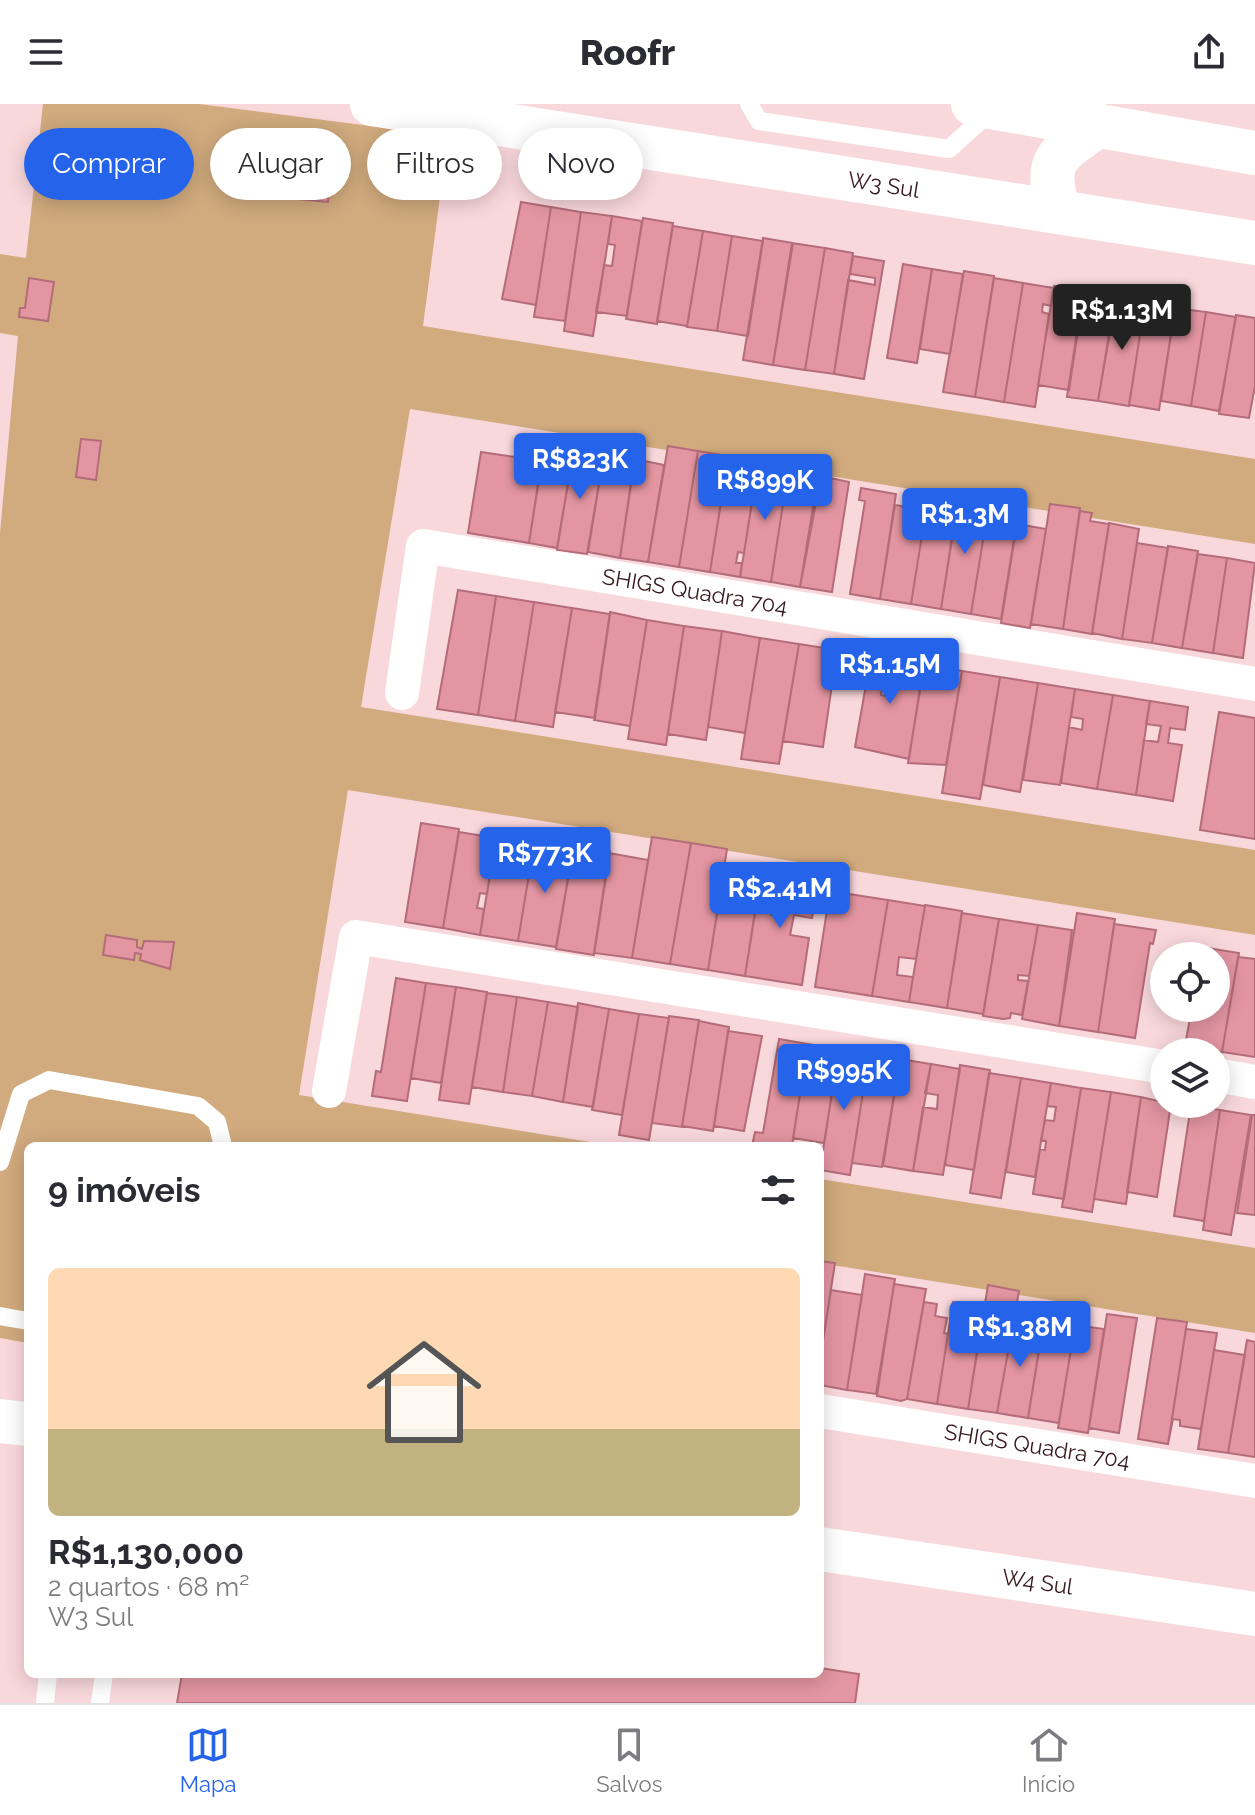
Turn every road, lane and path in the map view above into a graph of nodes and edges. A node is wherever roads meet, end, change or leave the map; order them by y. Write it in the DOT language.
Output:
graph roads {
  1 [pos="372,104"];
  2 [pos="749,104"];
  3 [pos="984,106"];
  4 [pos="1098,125"];
  5 [pos="1255,153"];
  6 [pos="1059,212"];
  7 [pos="1255,243"];
  8 [pos="1255,684"];
  9 [pos="402,693"];
  10 [pos="1150,1065"];
  11 [pos="1230,1078"];
  12 [pos="1255,1082"];
  13 [pos="329,1091"];
  14 [pos="222,1142"];
  15 [pos="0,1162"];
  16 [pos="0,1316"];
  17 [pos="24,1320"];
  18 [pos="824,1412"];
  19 [pos="0,1421"];
  20 [pos="24,1424"];
  21 [pos="1255,1481"];
  22 [pos="824,1550"];
  23 [pos="1255,1614"];
  24 [pos="48,1678"];
  25 [pos="103,1678"];
  26 [pos="45,1703"];
  27 [pos="100,1703"];
  1 -- 6 [label="main road, W3 Sul"];
  2 -- 3 [label="lane"];
  3 -- 4 [label="main road"];
  4 -- 5 [label="main road"];
  4 -- 6 [label="main road"];
  6 -- 7 [label="main road, W3 Sul"];
  8 -- 9 [label="street, SHIGS Quadra 704"];
  10 -- 13 [label="street"];
  11 -- 12 [label="street"];
  14 -- 15 [label="lane"];
  16 -- 17 [label="lane"];
  18 -- 21 [label="street, SHIGS Quadra 704"];
  19 -- 20 [label="main road"];
  22 -- 23 [label="main road, W4 Sul"];
  24 -- 26 [label="lane"];
  25 -- 27 [label="lane"];
}
